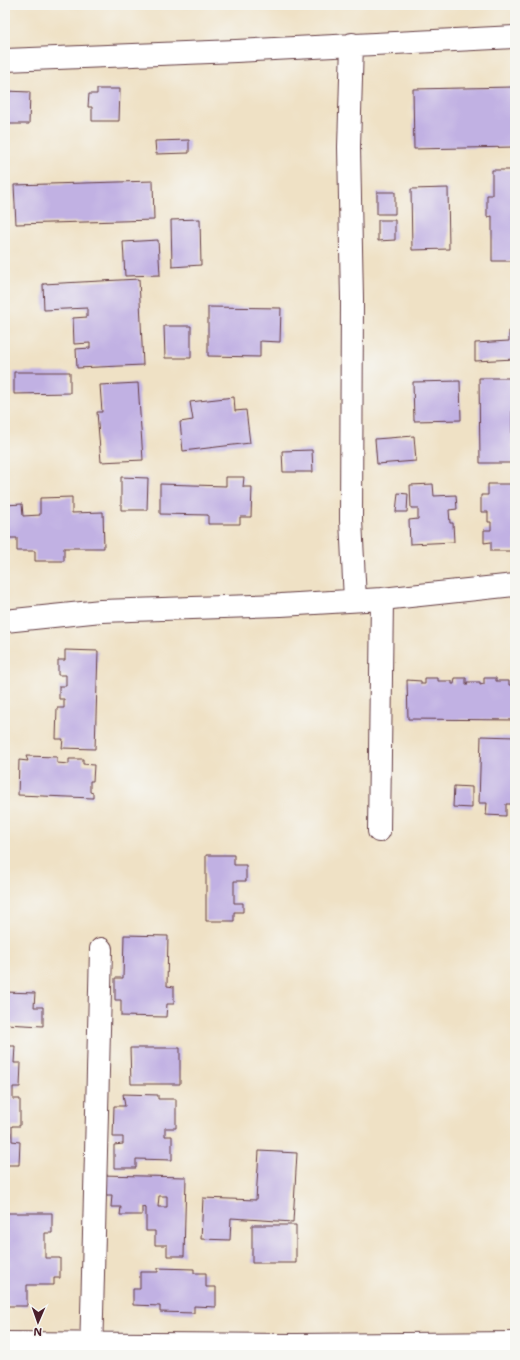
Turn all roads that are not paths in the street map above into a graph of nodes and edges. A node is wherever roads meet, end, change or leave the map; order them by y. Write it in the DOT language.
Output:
graph roads {
  1 [pos="515,37"];
  2 [pos="352,44"];
  3 [pos="5,60"];
  4 [pos="515,585"];
  5 [pos="382,599"];
  6 [pos="355,600"];
  7 [pos="5,621"];
  8 [pos="379,831"];
  9 [pos="101,949"];
  10 [pos="5,1343"];
  11 [pos="515,1343"];
  12 [pos="91,1349"];
  1 -- 2 [label="street"];
  2 -- 3 [label="street"];
  2 -- 6 [label="street"];
  4 -- 5 [label="street"];
  5 -- 6 [label="street"];
  5 -- 8 [label="street"];
  6 -- 7 [label="street"];
  9 -- 12 [label="street"];
  10 -- 12 [label="street"];
  11 -- 12 [label="street"];
}
